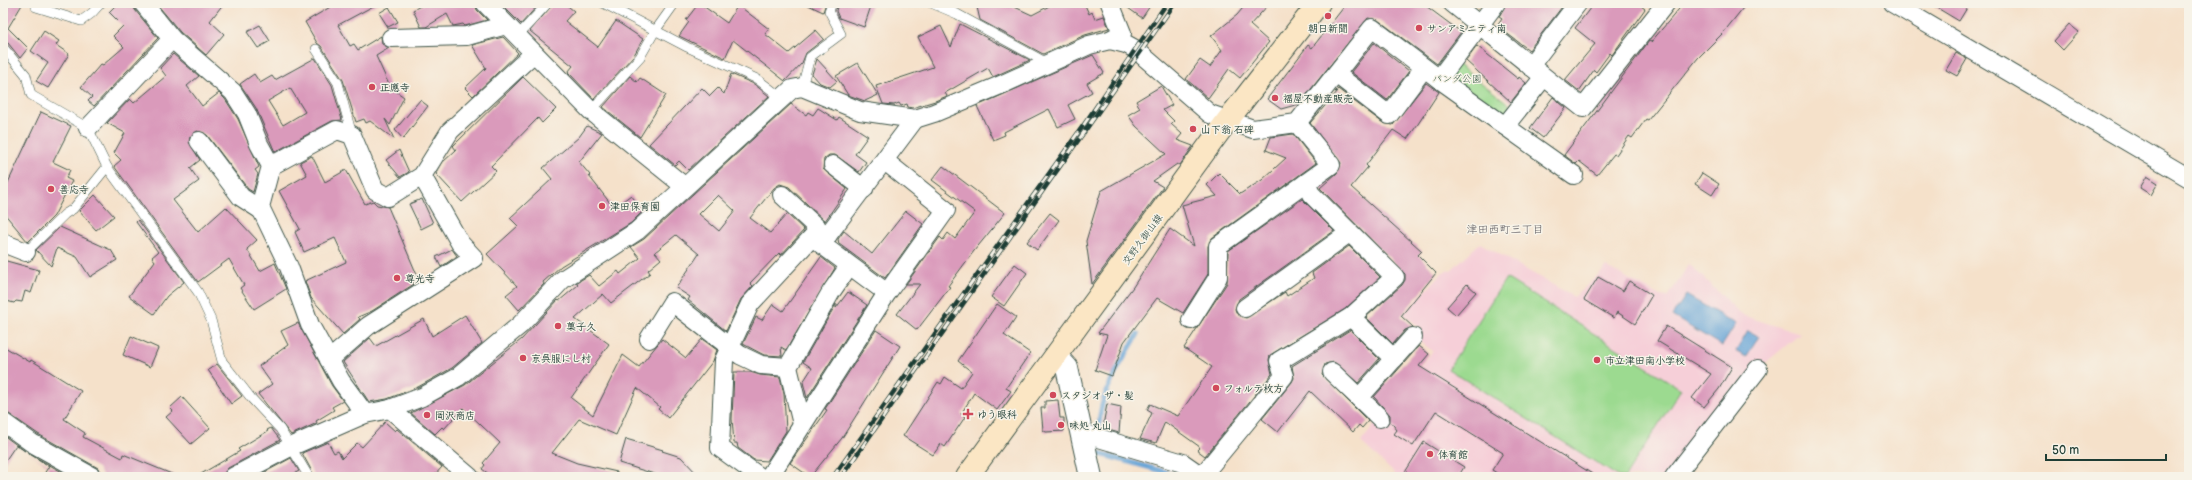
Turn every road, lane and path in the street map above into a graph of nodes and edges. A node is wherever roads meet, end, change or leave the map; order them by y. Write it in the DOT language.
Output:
graph roads {
  1 [pos="37,3"];
  2 [pos="101,3"];
  3 [pos="143,3"];
  4 [pos="485,3"];
  5 [pos="548,3"];
  6 [pos="603,3"];
  7 [pos="675,3"];
  8 [pos="832,3"];
  9 [pos="931,3"];
  10 [pos="1110,3"];
  11 [pos="1319,3"];
  12 [pos="1452,3"];
  13 [pos="1496,3"];
  14 [pos="1578,3"];
  15 [pos="1892,3"];
  16 [pos="1662,4"];
  17 [pos="506,25"];
  18 [pos="1480,25"];
  19 [pos="655,31"];
  20 [pos="172,38"];
  21 [pos="391,38"];
  22 [pos="520,38"];
  23 [pos="1110,40"];
  24 [pos="3,47"];
  25 [pos="316,49"];
  26 [pos="534,53"];
  27 [pos="1048,63"];
  28 [pos="1530,66"];
  29 [pos="1424,68"];
  30 [pos="1336,74"];
  31 [pos="1543,78"];
  32 [pos="1439,79"];
  33 [pos="802,88"];
  34 [pos="782,98"];
  35 [pos="591,111"];
  36 [pos="915,119"];
  37 [pos="1227,121"];
  38 [pos="1297,122"];
  39 [pos="1505,126"];
  40 [pos="88,128"];
  41 [pos="352,135"];
  42 [pos="199,141"];
  43 [pos="885,161"];
  44 [pos="833,165"];
  45 [pos="272,166"];
  46 [pos="107,167"];
  47 [pos="422,176"];
  48 [pos="1574,176"];
  49 [pos="2189,178"];
  50 [pos="1306,183"];
  51 [pos="684,186"];
  52 [pos="864,189"];
  53 [pos="782,195"];
  54 [pos="261,210"];
  55 [pos="1349,233"];
  56 [pos="824,241"];
  57 [pos="3,243"];
  58 [pos="26,252"];
  59 [pos="849,266"];
  60 [pos="887,293"];
  61 [pos="1245,308"];
  62 [pos="1351,317"];
  63 [pos="1191,320"];
  64 [pos="1413,337"];
  65 [pos="649,339"];
  66 [pos="731,347"];
  67 [pos="1056,356"];
  68 [pos="1394,359"];
  69 [pos="329,360"];
  70 [pos="788,367"];
  71 [pos="1758,369"];
  72 [pos="1332,372"];
  73 [pos="1359,398"];
  74 [pos="390,409"];
  75 [pos="365,414"];
  76 [pos="1380,418"];
  77 [pos="3,422"];
  78 [pos="802,424"];
  79 [pos="1082,434"];
  80 [pos="292,446"];
  81 [pos="93,477"];
  82 [pos="233,477"];
  83 [pos="309,477"];
  84 [pos="470,477"];
  85 [pos="760,477"];
  86 [pos="769,477"];
  87 [pos="967,477"];
  88 [pos="1091,477"];
  89 [pos="1202,477"];
  90 [pos="1674,477"];
  1 -- 2 [label="lane"];
  3 -- 20 [label="street"];
  4 -- 17 [label="street"];
  5 -- 22 [label="lane"];
  6 -- 19 [label="lane"];
  7 -- 19 [label="lane"];
  8 -- 33 [label="lane"];
  9 -- 27 [label="lane"];
  10 -- 23 [label="street"];
  11 -- 37 [label="main road, 交野久御山線"];
  12 -- 18 [label="street"];
  13 -- 18 [label="street"];
  14 -- 28 [label="street"];
  15 -- 49 [label="street"];
  16 -- 31 [label="street"];
  17 -- 21 [label="street"];
  17 -- 22 [label="street"];
  18 -- 28 [label="street"];
  18 -- 32 [label="street"];
  19 -- 34 [label="lane"];
  19 -- 35 [label="lane"];
  20 -- 40 [label="street"];
  20 -- 45 [label="street"];
  22 -- 26 [label="street"];
  23 -- 27 [label="street"];
  23 -- 37 [label="street"];
  24 -- 40 [label="lane"];
  25 -- 41 [label="lane"];
  26 -- 35 [label="street"];
  26 -- 47 [label="street"];
  27 -- 36 [label="street"];
  28 -- 31 [label="street"];
  29 -- 30 [label="street"];
  29 -- 30 [label="street"];
  29 -- 32 [label="street"];
  30 -- 38 [label="street"];
  31 -- 39 [label="street"];
  32 -- 39 [label="street"];
  33 -- 34 [label="street"];
  33 -- 36 [label="street"];
  34 -- 51 [label="street"];
  35 -- 51 [label="street"];
  36 -- 43 [label="street"];
  37 -- 38 [label="street"];
  37 -- 67 [label="main road, 交野久御山線"];
  38 -- 50 [label="street"];
  39 -- 48 [label="street"];
  40 -- 46 [label="lane"];
  41 -- 45 [label="street"];
  41 -- 47 [label="street"];
  42 -- 54 [label="street"];
  43 -- 52 [label="street"];
  43 -- 60 [label="street"];
  44 -- 52 [label="street"];
  45 -- 54 [label="street"];
  46 -- 58 [label="lane"];
  46 -- 80 [label="lane"];
  47 -- 69 [label="street"];
  50 -- 55 [label="street"];
  50 -- 63 [label="street"];
  51 -- 74 [label="street"];
  52 -- 56 [label="street"];
  53 -- 56 [label="street"];
  54 -- 69 [label="street"];
  55 -- 61 [label="street"];
  55 -- 62 [label="street"];
  56 -- 59 [label="street"];
  56 -- 66 [label="street"];
  57 -- 58 [label="street"];
  59 -- 60 [label="street"];
  59 -- 70 [label="street"];
  60 -- 78 [label="street"];
  62 -- 68 [label="street"];
  62 -- 89 [label="street"];
  64 -- 68 [label="street"];
  65 -- 66 [label="street"];
  66 -- 70 [label="street"];
  66 -- 85 [label="street"];
  67 -- 79 [label="street"];
  67 -- 87 [label="main road, 交野久御山線"];
  68 -- 73 [label="street"];
  69 -- 75 [label="street"];
  70 -- 78 [label="street"];
  71 -- 90 [label="street"];
  72 -- 73 [label="street"];
  73 -- 76 [label="street"];
  74 -- 75 [label="street"];
  74 -- 84 [label="street"];
  75 -- 80 [label="street"];
  77 -- 81 [label="street"];
  78 -- 86 [label="street"];
  79 -- 88 [label="street"];
  79 -- 89 [label="street"];
  80 -- 82 [label="street"];
  80 -- 83 [label="lane"];
}
